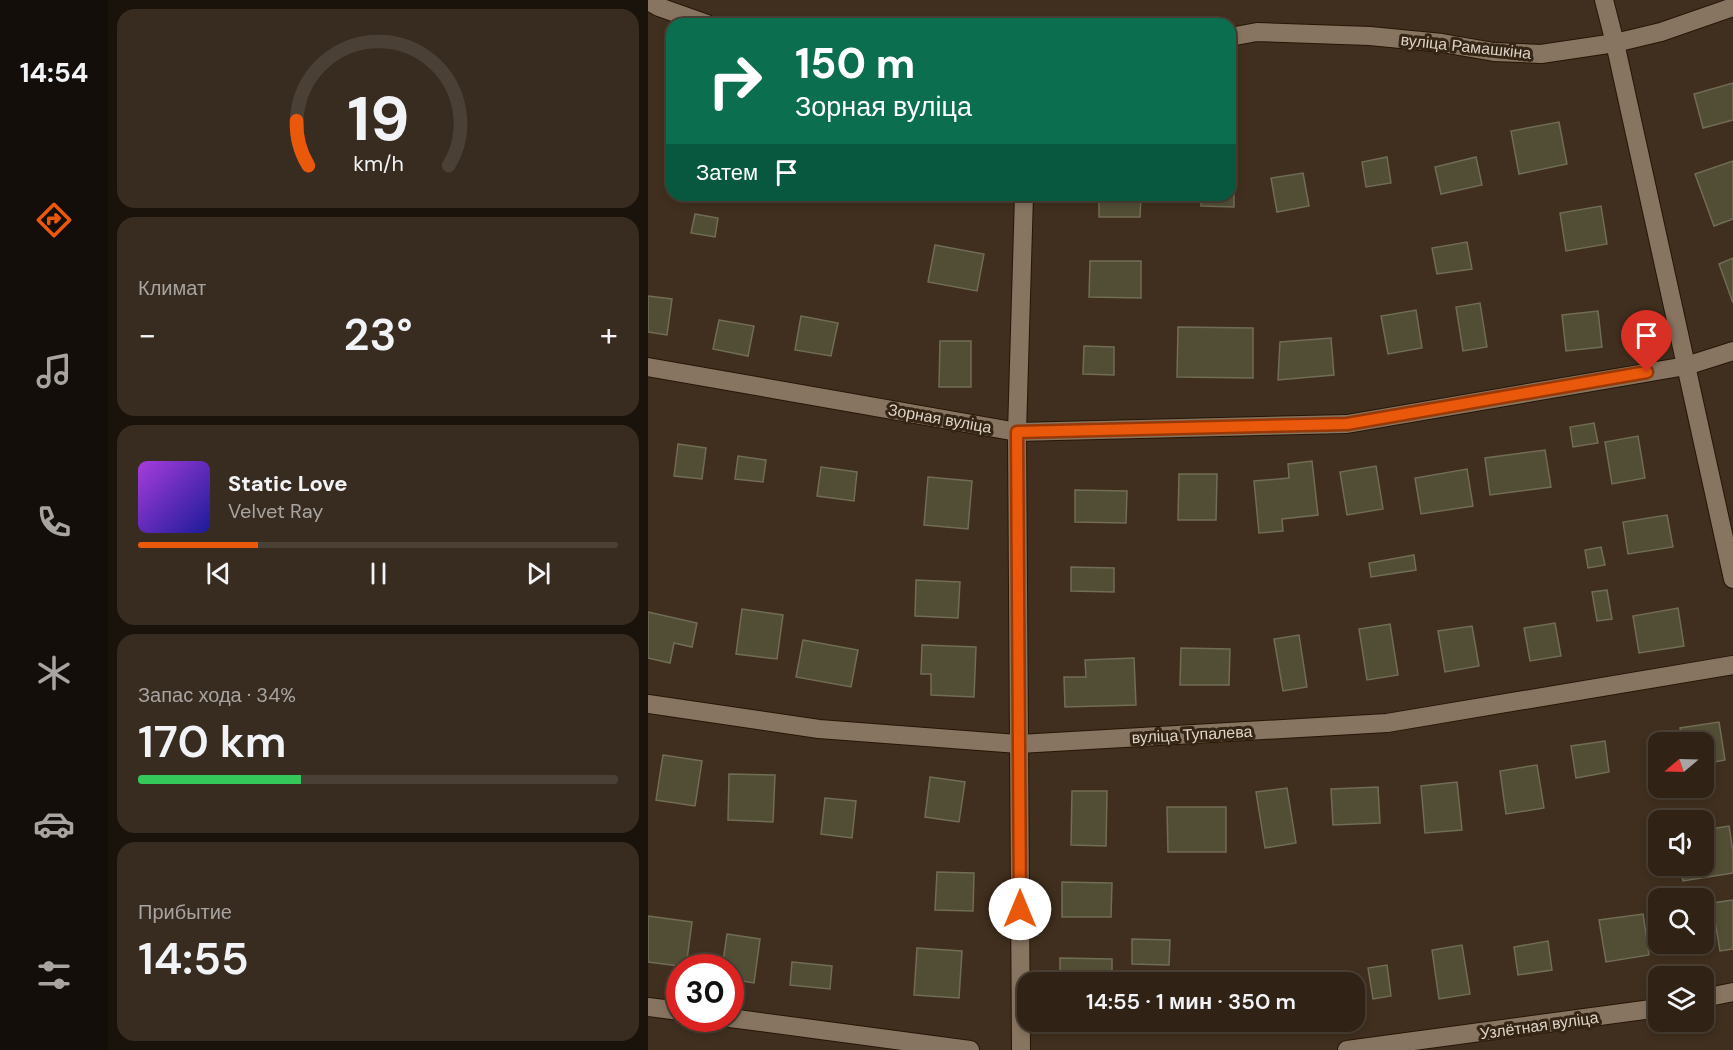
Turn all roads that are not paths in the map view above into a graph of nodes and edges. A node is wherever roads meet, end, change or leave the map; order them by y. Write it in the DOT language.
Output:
graph roads {
  1 [pos="1604,0"];
  2 [pos="648,1"];
  3 [pos="1733,8"];
  4 [pos="690,18"];
  5 [pos="1236,36"];
  6 [pos="1615,43"];
  7 [pos="1024,201"];
  8 [pos="1733,351"];
  9 [pos="1686,366"];
  10 [pos="648,367"];
  11 [pos="1017,432"];
  12 [pos="1733,579"];
  13 [pos="1733,665"];
  14 [pos="648,704"];
  15 [pos="1019,744"];
  16 [pos="1733,992"];
  17 [pos="1714,996"];
  18 [pos="648,1007"];
  19 [pos="666,1009"];
  20 [pos="1648,1010"];
  21 [pos="744,1020"];
  22 [pos="970,1050"];
  23 [pos="1021,1050"];
  24 [pos="1347,1050"];
  1 -- 6 [label="street"];
  2 -- 4 [label="street"];
  3 -- 6 [label="street, вуліца Рамашкіна"];
  5 -- 6 [label="street, вуліца Рамашкіна"];
  6 -- 9 [label="street"];
  7 -- 11 [label="street"];
  8 -- 9 [label="street, Зорная вуліца"];
  9 -- 11 [label="street, Зорная вуліца"];
  9 -- 12 [label="street"];
  10 -- 11 [label="street, Зорная вуліца"];
  11 -- 15 [label="street"];
  13 -- 15 [label="street, вуліца Тупалева"];
  14 -- 15 [label="street, вуліца Тупалева"];
  15 -- 23 [label="street"];
  16 -- 17 [label="street"];
  18 -- 19 [label="street"];
  20 -- 24 [label="street, Узлётная вуліца"];
  21 -- 22 [label="street"];
}
